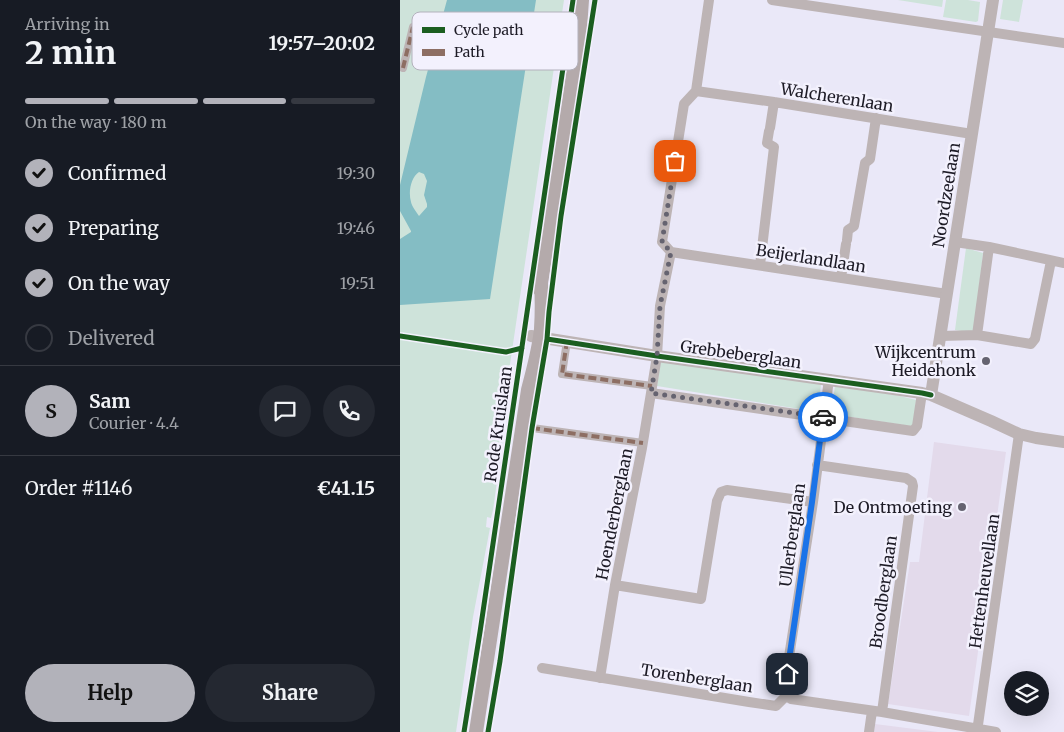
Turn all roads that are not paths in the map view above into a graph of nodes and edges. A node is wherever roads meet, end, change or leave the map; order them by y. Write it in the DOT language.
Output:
graph roads {
  1 [pos="582,0"];
  2 [pos="588,0"];
  3 [pos="709,0"];
  4 [pos="772,0"];
  5 [pos="993,0"];
  6 [pos="580,28"];
  7 [pos="988,32"];
  8 [pos="412,35"];
  9 [pos="578,41"];
  10 [pos="1064,43"];
  11 [pos="403,68"];
  12 [pos="574,70"];
  13 [pos="696,91"];
  14 [pos="774,102"];
  15 [pos="876,118"];
  16 [pos="972,134"];
  17 [pos="955,242"];
  18 [pos="989,247"];
  19 [pos="671,252"];
  20 [pos="1051,261"];
  21 [pos="1064,264"];
  22 [pos="760,265"];
  23 [pos="842,278"];
  24 [pos="947,294"];
  25 [pos="977,335"];
  26 [pos="940,336"];
  27 [pos="535,337"];
  28 [pos="567,341"];
  29 [pos="657,356"];
  30 [pos="829,379"];
  31 [pos="652,390"];
  32 [pos="927,394"];
  33 [pos="824,417"];
  34 [pos="532,428"];
  35 [pos="1019,434"];
  36 [pos="1064,442"];
  37 [pos="642,443"];
  38 [pos="817,465"];
  39 [pos="812,502"];
  40 [pos="615,585"];
  41 [pos="542,668"];
  42 [pos="600,678"];
  43 [pos="786,696"];
  44 [pos="877,712"];
  45 [pos="977,730"];
  46 [pos="476,732"];
  47 [pos="869,732"];
  48 [pos="996,732"];
  1 -- 6 [label="main road, Rode Kruislaan"];
  2 -- 6 [label="main road, Rode Kruislaan"];
  3 -- 13 [label="street"];
  4 -- 7 [label="street"];
  5 -- 7 [label="street, Noordzeelaan"];
  6 -- 9 [label="main road, Rode Kruislaan"];
  7 -- 10 [label="street"];
  7 -- 16 [label="street, Noordzeelaan"];
  8 -- 11 [label="street"];
  12 -- 27 [label="main road, Rode Kruislaan"];
  13 -- 14 [label="street, Walcherenlaan"];
  13 -- 19 [label="street"];
  14 -- 15 [label="street, Walcherenlaan"];
  14 -- 22 [label="street"];
  15 -- 16 [label="street, Walcherenlaan"];
  15 -- 23 [label="street"];
  16 -- 17 [label="street, Noordzeelaan"];
  17 -- 18 [label="street"];
  17 -- 24 [label="street, Noordzeelaan"];
  18 -- 20 [label="street"];
  18 -- 25 [label="street"];
  19 -- 22 [label="street, Beijerlandlaan"];
  19 -- 29 [label="street, Hoenderberglaan"];
  20 -- 21 [label="street"];
  20 -- 25 [label="street"];
  22 -- 23 [label="street, Beijerlandlaan"];
  23 -- 24 [label="street, Beijerlandlaan"];
  24 -- 26 [label="street, Noordzeelaan"];
  25 -- 26 [label="street"];
  26 -- 32 [label="street, Noordzeelaan"];
  27 -- 28 [label="street, Grebbeberglaan"];
  27 -- 46 [label="main road, Rode Kruislaan"];
  28 -- 29 [label="street, Grebbeberglaan"];
  28 -- 31 [label="street"];
  29 -- 30 [label="street, Grebbeberglaan"];
  29 -- 31 [label="street, Hoenderberglaan"];
  30 -- 32 [label="street, Grebbeberglaan"];
  30 -- 33 [label="street, Ullerberglaan"];
  31 -- 33 [label="street"];
  31 -- 37 [label="street, Hoenderberglaan"];
  32 -- 33 [label="street"];
  32 -- 35 [label="street, Grebbeberglaan"];
  33 -- 38 [label="street, Ullerberglaan"];
  34 -- 37 [label="street"];
  35 -- 36 [label="street, Grebbeberglaan"];
  35 -- 45 [label="street, Hettenheuvellaan"];
  37 -- 40 [label="street, Hoenderberglaan"];
  38 -- 39 [label="street, Ullerberglaan"];
  38 -- 44 [label="street, Broodberglaan"];
  39 -- 40 [label="street"];
  39 -- 43 [label="street, Ullerberglaan"];
  40 -- 42 [label="street, Hoenderberglaan"];
  41 -- 42 [label="street, Torenberglaan"];
  42 -- 43 [label="street, Torenberglaan"];
  43 -- 44 [label="street"];
  44 -- 45 [label="street"];
  44 -- 47 [label="street"];
  45 -- 48 [label="street"];
}
